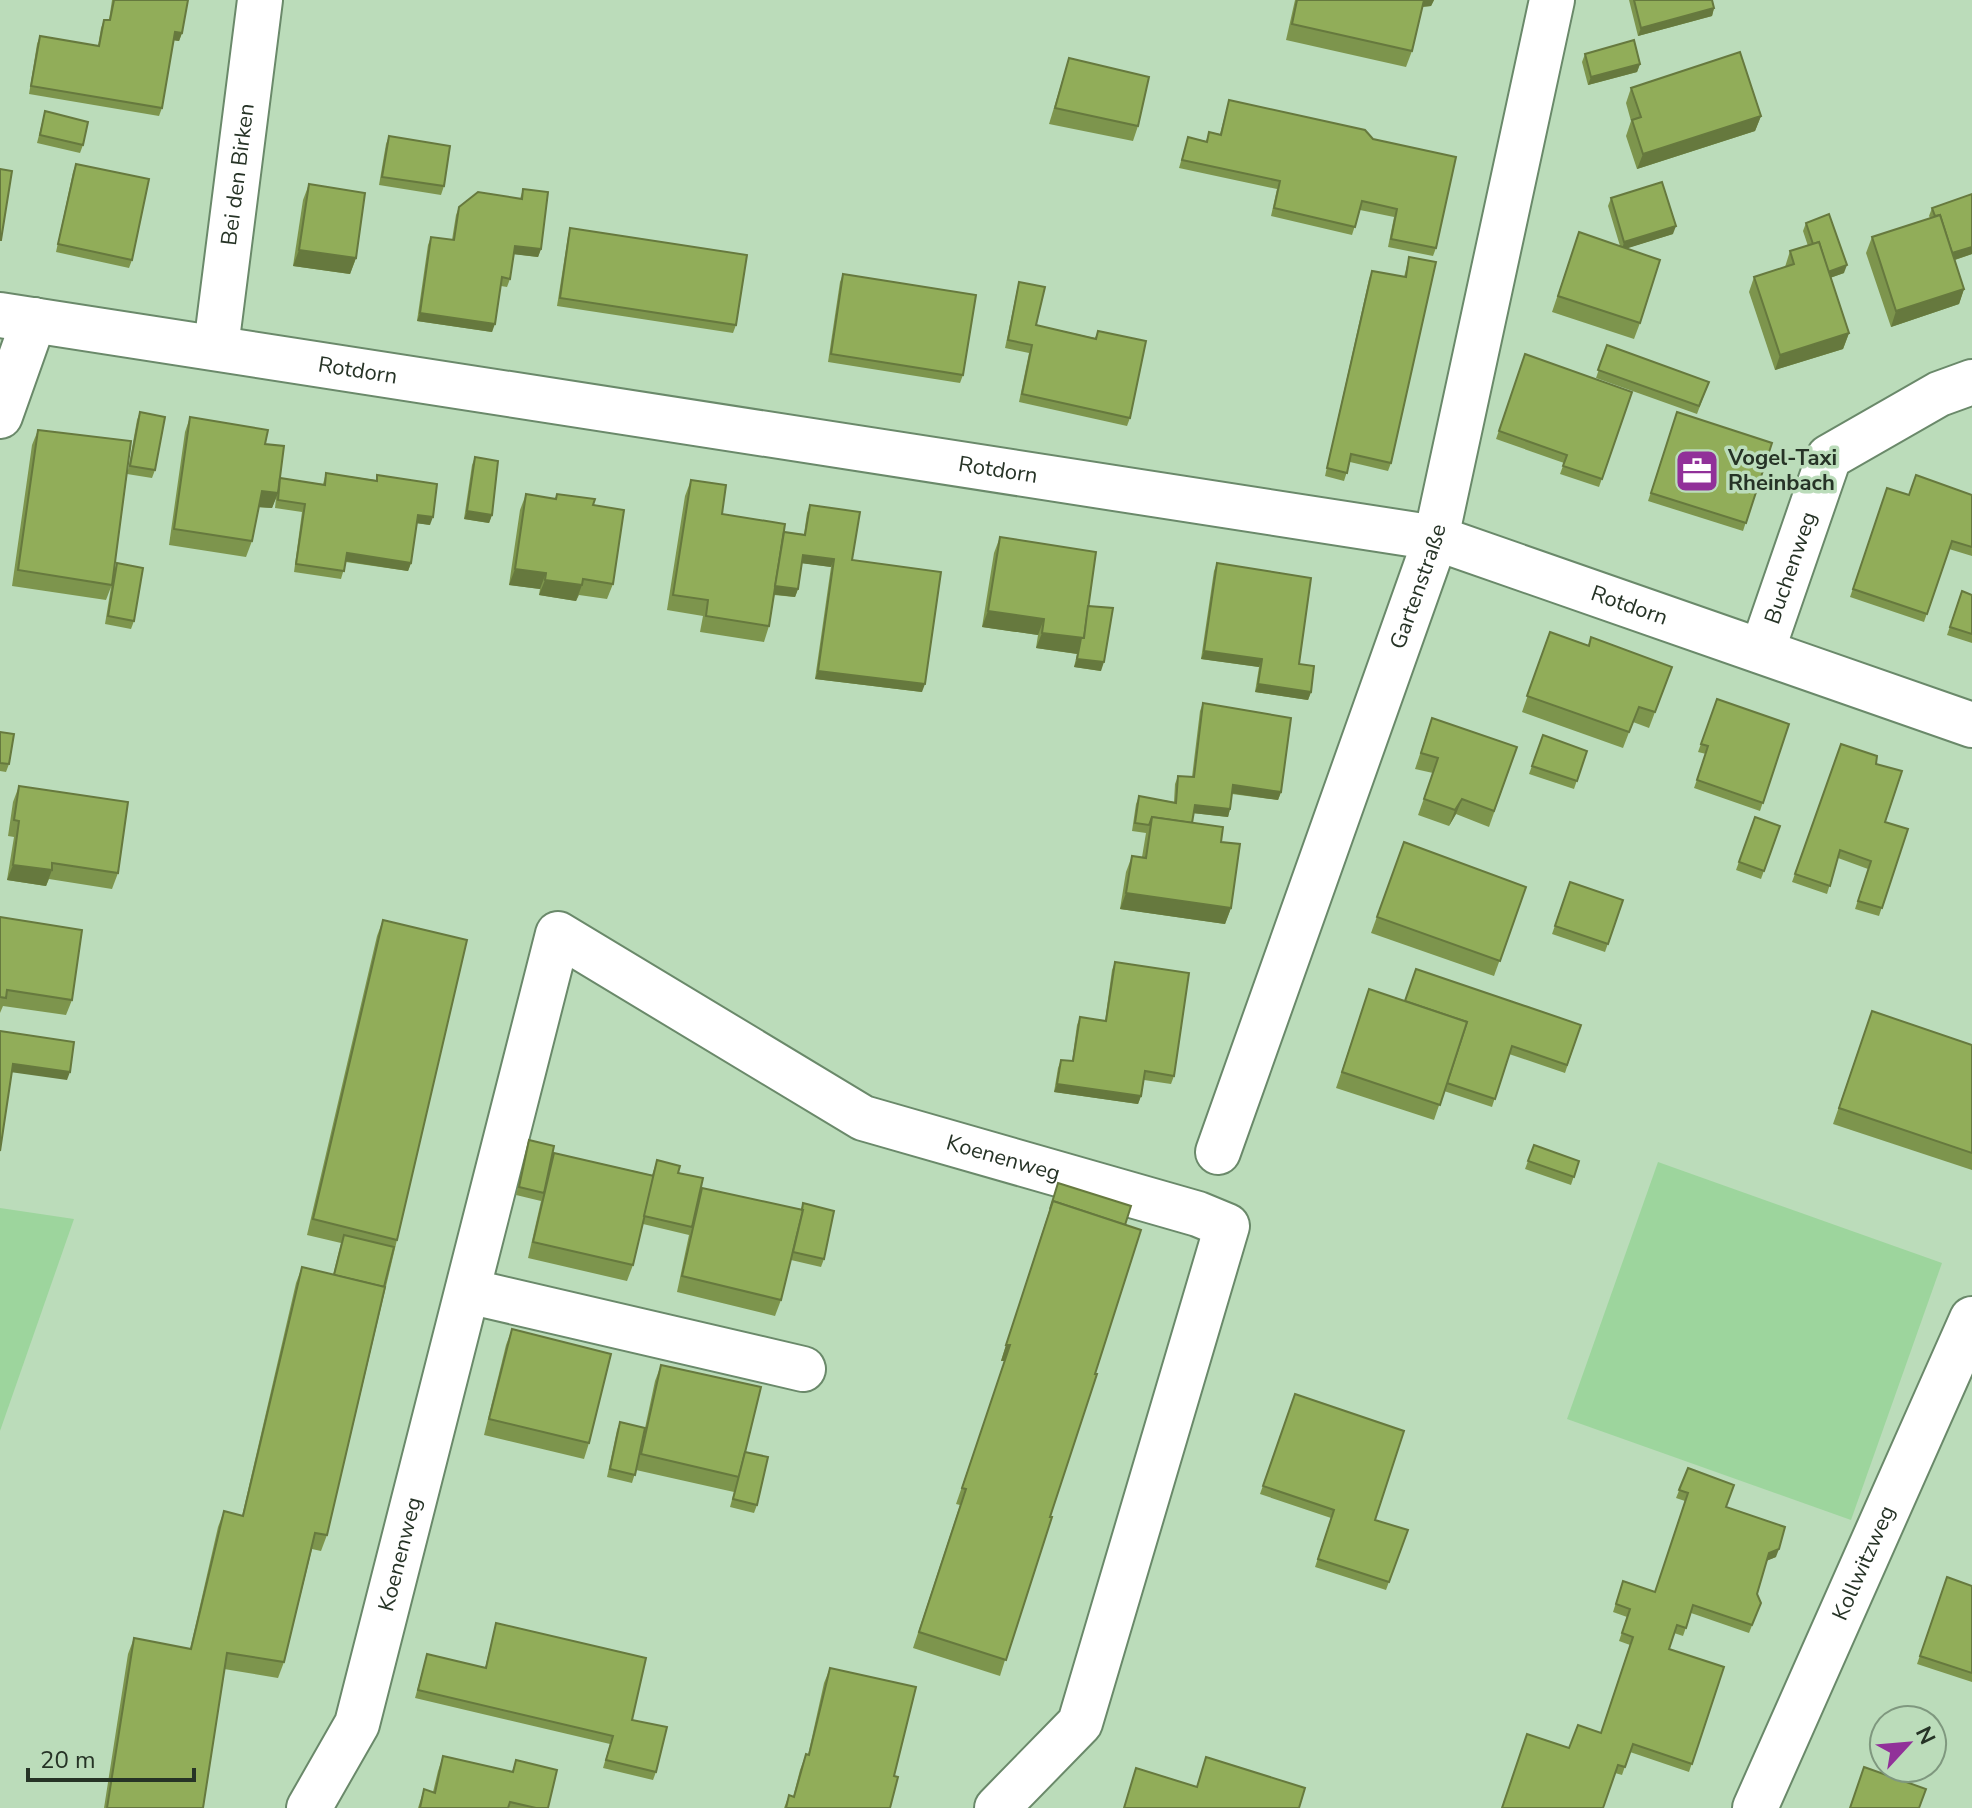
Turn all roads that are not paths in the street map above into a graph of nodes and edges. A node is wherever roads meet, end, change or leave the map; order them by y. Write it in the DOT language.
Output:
graph roads {
  1 [pos="260,0"];
  2 [pos="1552,0"];
  3 [pos="17,317"];
  4 [pos="216,347"];
  5 [pos="1972,382"];
  6 [pos="0,416"];
  7 [pos="1436,538"];
  8 [pos="1762,651"];
  9 [pos="1972,725"];
  10 [pos="1218,1152"];
  11 [pos="468,1291"];
  12 [pos="1972,1319"];
  13 [pos="803,1369"];
  14 [pos="309,1808"];
  15 [pos="997,1808"];
  16 [pos="1755,1808"];
  1 -- 4 [label="street, Bei den Birken"];
  2 -- 7 [label="street, Gartenstraße"];
  3 -- 4 [label="street, Rotdorn"];
  3 -- 6 [label="street"];
  4 -- 7 [label="street, Rotdorn"];
  5 -- 8 [label="street, Buchenweg"];
  7 -- 8 [label="street, Rotdorn"];
  7 -- 10 [label="street, Gartenstraße"];
  8 -- 9 [label="street, Rotdorn"];
  11 -- 13 [label="street"];
  11 -- 14 [label="street, Koenenweg"];
  11 -- 15 [label="street, Koenenweg"];
  12 -- 16 [label="street, Kollwitzweg"];
}
